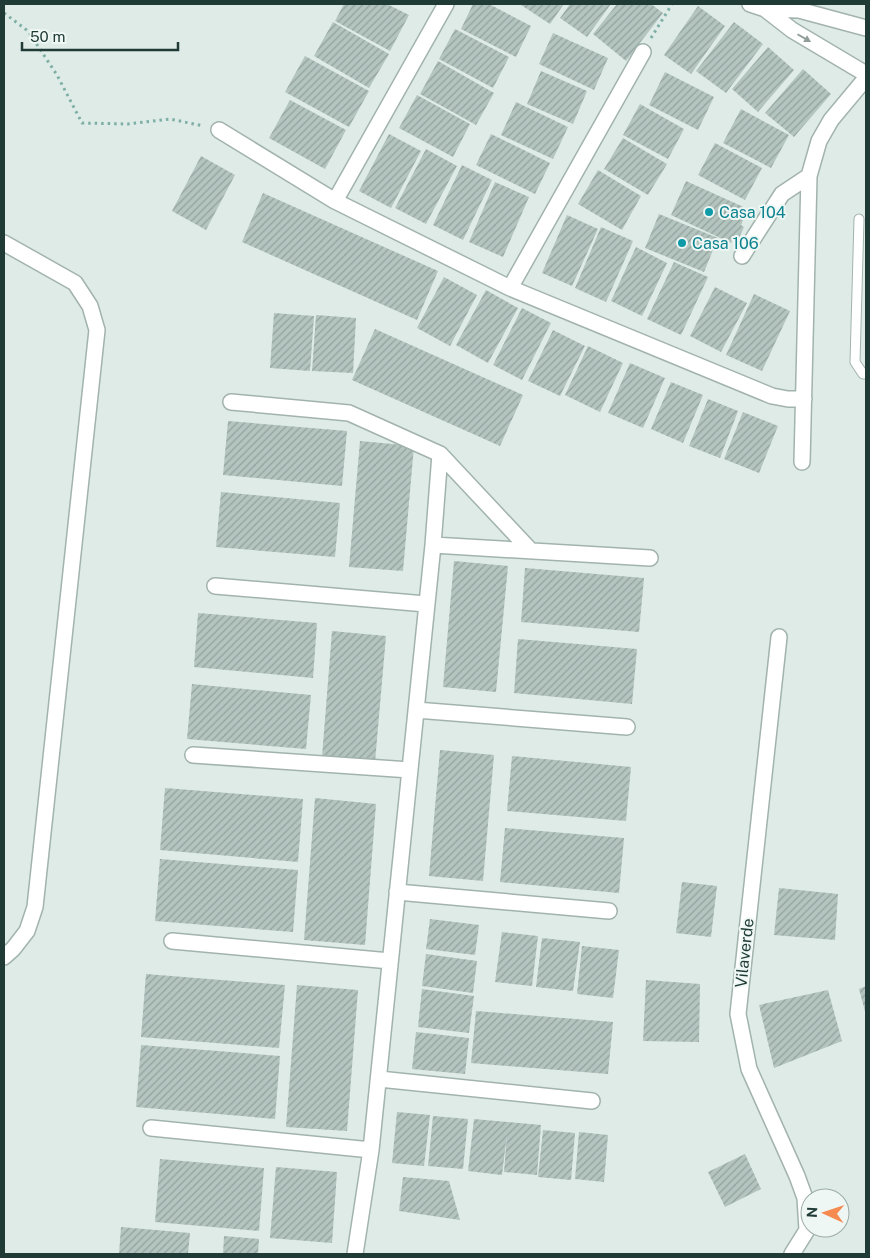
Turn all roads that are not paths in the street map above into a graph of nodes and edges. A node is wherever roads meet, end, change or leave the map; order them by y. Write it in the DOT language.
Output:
graph roads {
  1 [pos="446,4"];
  2 [pos="750,4"];
  3 [pos="765,9"];
  4 [pos="866,28"];
  5 [pos="644,52"];
  6 [pos="866,76"];
  7 [pos="219,130"];
  8 [pos="808,176"];
  9 [pos="335,201"];
  10 [pos="859,219"];
  11 [pos="4,243"];
  12 [pos="742,256"];
  13 [pos="510,288"];
  14 [pos="866,374"];
  15 [pos="804,399"];
  16 [pos="231,402"];
  17 [pos="440,454"];
  18 [pos="802,462"];
  19 [pos="433,545"];
  20 [pos="531,551"];
  21 [pos="650,558"];
  22 [pos="215,586"];
  23 [pos="426,604"];
  24 [pos="779,637"];
  25 [pos="416,710"];
  26 [pos="627,727"];
  27 [pos="193,754"];
  28 [pos="410,770"];
  29 [pos="398,892"];
  30 [pos="609,911"];
  31 [pos="172,941"];
  32 [pos="4,956"];
  33 [pos="390,961"];
  34 [pos="379,1079"];
  35 [pos="592,1100"];
  36 [pos="151,1128"];
  37 [pos="372,1150"];
  38 [pos="355,1254"];
  39 [pos="792,1254"];
  1 -- 9 [label="street"];
  2 -- 3 [label="street"];
  3 -- 4 [label="street"];
  3 -- 6 [label="street, one-way"];
  5 -- 13 [label="street"];
  6 -- 8 [label="street"];
  7 -- 9 [label="street"];
  8 -- 12 [label="street"];
  8 -- 15 [label="street"];
  9 -- 13 [label="street"];
  10 -- 14 [label="lane"];
  11 -- 32 [label="street"];
  13 -- 15 [label="street"];
  15 -- 18 [label="street"];
  16 -- 17 [label="street"];
  17 -- 19 [label="street"];
  17 -- 20 [label="street"];
  19 -- 20 [label="street"];
  19 -- 23 [label="street"];
  20 -- 21 [label="street"];
  22 -- 23 [label="street"];
  23 -- 25 [label="street"];
  24 -- 39 [label="street, Vilaverde"];
  25 -- 26 [label="street"];
  25 -- 28 [label="street"];
  27 -- 28 [label="street"];
  28 -- 29 [label="street"];
  29 -- 30 [label="street"];
  29 -- 33 [label="street"];
  31 -- 33 [label="street"];
  33 -- 34 [label="street"];
  34 -- 35 [label="street"];
  34 -- 37 [label="street"];
  36 -- 37 [label="street"];
  37 -- 38 [label="street"];
}
